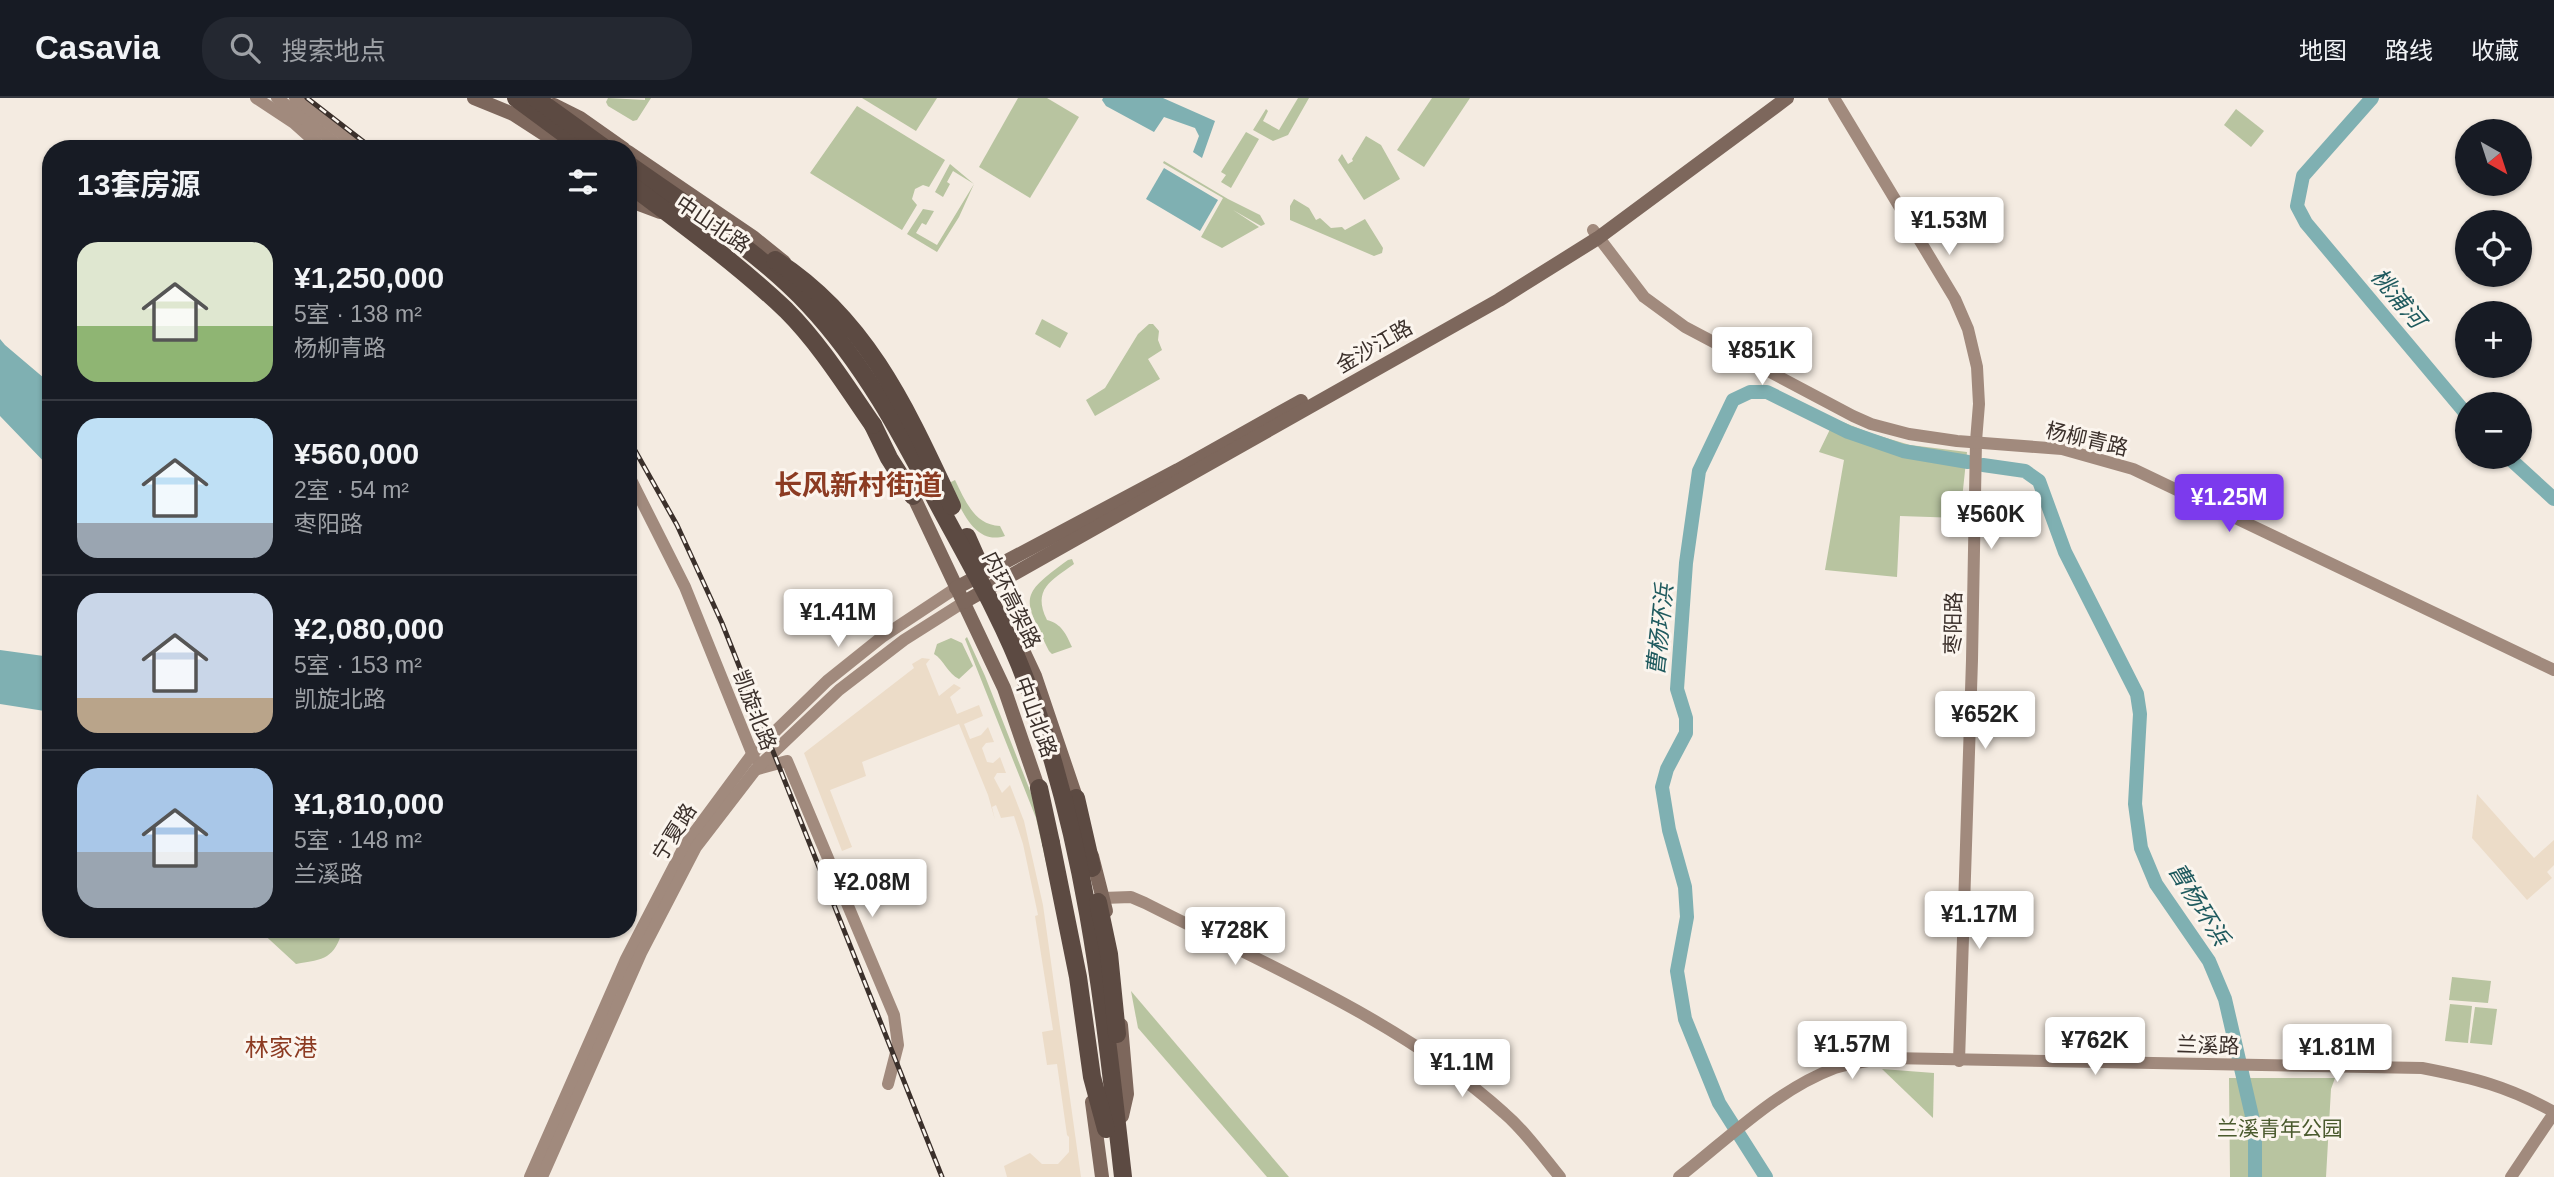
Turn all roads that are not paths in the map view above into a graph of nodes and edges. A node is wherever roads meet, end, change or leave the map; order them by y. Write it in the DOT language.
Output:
graph roads {
  1 [pos="256,98"];
  2 [pos="277,98"];
  3 [pos="295,98"];
  4 [pos="474,98"];
  5 [pos="495,98"];
  6 [pos="1773,98"];
  7 [pos="1787,98"];
  8 [pos="1834,98"];
  9 [pos="543,99"];
  10 [pos="515,106"];
  11 [pos="313,140"];
  12 [pos="331,140"];
  13 [pos="350,140"];
  14 [pos="537,140"];
  15 [pos="564,140"];
  16 [pos="596,140"];
  17 [pos="612,140"];
  18 [pos="637,158"];
  19 [pos="637,169"];
  20 [pos="637,170"];
  21 [pos="637,187"];
  22 [pos="637,188"];
  23 [pos="637,196"];
  24 [pos="637,204"];
  25 [pos="663,214"];
  26 [pos="713,225"];
  27 [pos="1596,234"];
  28 [pos="856,350"];
  29 [pos="1976,441"];
  30 [pos="637,492"];
  31 [pos="913,495"];
  32 [pos="982,568"];
  33 [pos="991,587"];
  34 [pos="956,588"];
  35 [pos="964,602"];
  36 [pos="2554,670"];
  37 [pos="753,752"];
  38 [pos="756,769"];
  39 [pos="1038,788"];
  40 [pos="1076,797"];
  41 [pos="1103,898"];
  42 [pos="637,938"];
  43 [pos="637,938"];
  44 [pos="1959,1061"];
  45 [pos="888,1084"];
  46 [pos="2554,1112"];
  47 [pos="1122,1116"];
  48 [pos="1106,1129"];
  49 [pos="530,1177"];
  50 [pos="542,1177"];
  51 [pos="1101,1177"];
  52 [pos="1112,1177"];
  53 [pos="1126,1177"];
  54 [pos="1560,1177"];
  55 [pos="1679,1177"];
  56 [pos="2511,1177"];
  1 -- 11 [label="street"];
  2 -- 12 [label="street"];
  3 -- 13 [label="street"];
  4 -- 10 [label="main road"];
  5 -- 10 [label="main road"];
  6 -- 27 [label="main road, 金沙江路"];
  7 -- 27 [label="main road, 金沙江路"];
  8 -- 29 [label="street, 枣阳路"];
  9 -- 16 [label="highway"];
  9 -- 17 [label="main road, 中山北路"];
  10 -- 14 [label="main road"];
  10 -- 15 [label="highway"];
  18 -- 28 [label="main road, 中山北路"];
  19 -- 28 [label="main road, 中山北路"];
  20 -- 26 [label="highway, 内环高架路, bridge"];
  21 -- 48 [label="highway, 内环高架路, bridge"];
  22 -- 31 [label="highway, bridge"];
  23 -- 25 [label="main road"];
  24 -- 25 [label="main road, 中山北路"];
  25 -- 31 [label="main road, 中山北路"];
  26 -- 32 [label="highway, bridge"];
  26 -- 53 [label="highway, 内环高架路, bridge"];
  27 -- 29 [label="street, 杨柳青路"];
  27 -- 32 [label="main road, 金沙江路"];
  27 -- 33 [label="main road, 金沙江路"];
  28 -- 32 [label="main road, 中山北路"];
  29 -- 36 [label="street, 杨柳青路"];
  29 -- 44 [label="street, 枣阳路"];
  30 -- 37 [label="street, 凯旋北路"];
  31 -- 34 [label="main road, 中山北路"];
  32 -- 33 [label="main road, 中山北路"];
  32 -- 34 [label="main road, 金沙江路"];
  33 -- 35 [label="main road, 金沙江路"];
  33 -- 40 [label="main road, 中山北路"];
  34 -- 35 [label="main road, 中山北路"];
  34 -- 37 [label="street, 宁夏路"];
  35 -- 38 [label="street, 宁夏路"];
  35 -- 39 [label="main road, 中山北路"];
  37 -- 38 [label="street, 凯旋北路"];
  37 -- 42 [label="street, 宁夏路"];
  38 -- 45 [label="street, 凯旋北路"];
  38 -- 50 [label="street, 宁夏路"];
  39 -- 48 [label="highway, bridge"];
  39 -- 51 [label="main road, 中山北路"];
  40 -- 41 [label="main road, 中山北路"];
  40 -- 47 [label="main road, 中山北路"];
  40 -- 53 [label="highway, bridge"];
  41 -- 47 [label="main road, 中山北路"];
  41 -- 54 [label="street"];
  43 -- 49 [label="street, 宁夏路"];
  44 -- 46 [label="street, 兰溪路"];
  44 -- 55 [label="street, 兰溪路"];
  46 -- 56 [label="street"];
  47 -- 53 [label="main road, 中山北路"];
  48 -- 52 [label="highway, 内环高架路"];
}
